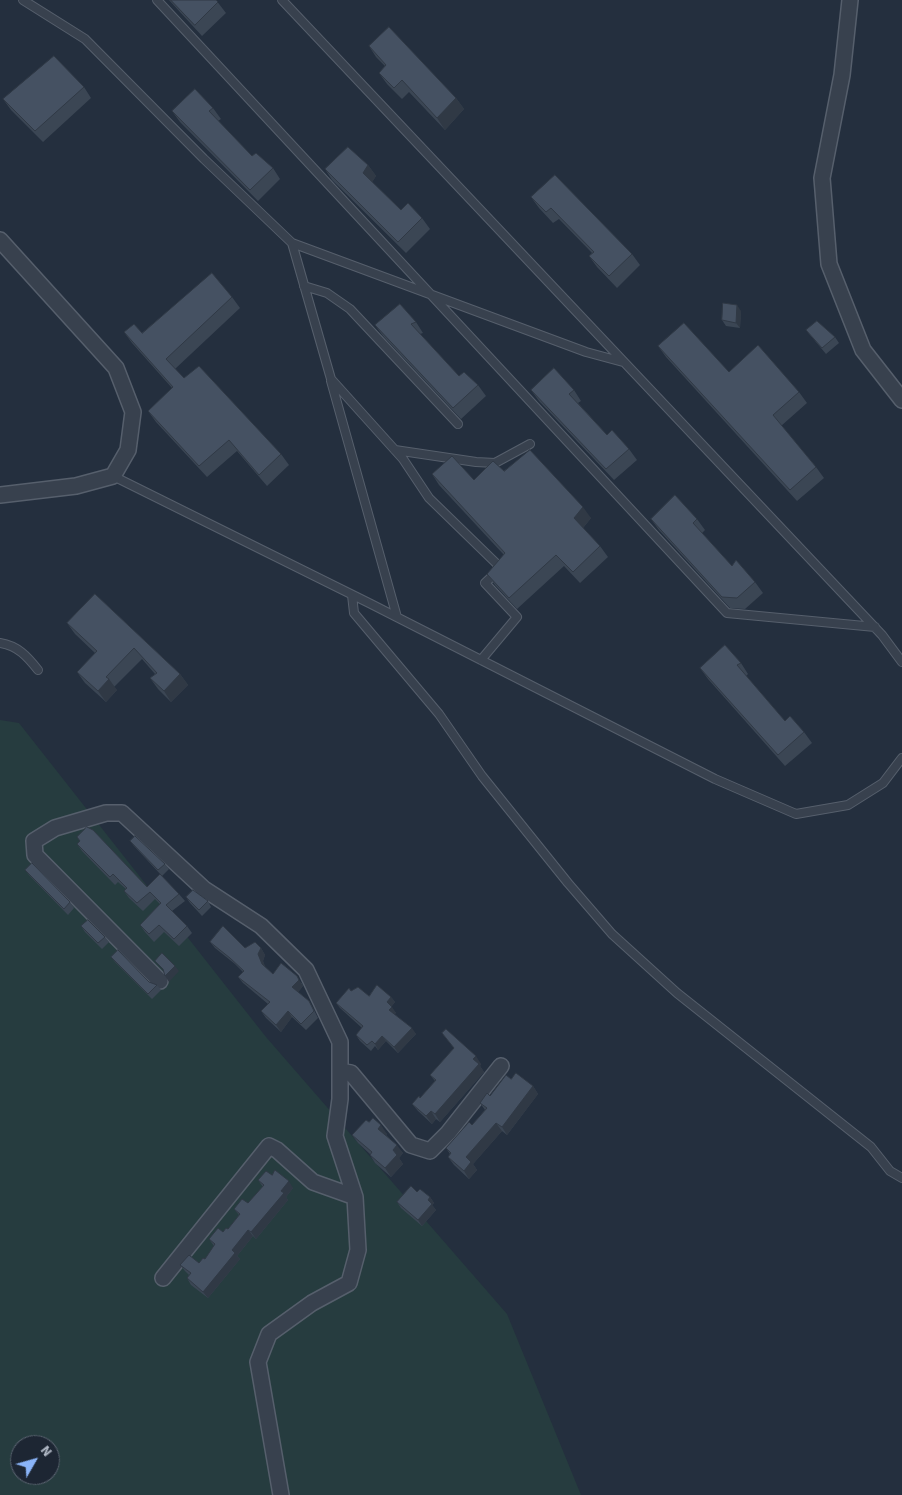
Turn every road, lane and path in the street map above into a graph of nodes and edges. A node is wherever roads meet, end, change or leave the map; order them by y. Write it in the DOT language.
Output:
graph roads {
  1 [pos="23,0"];
  2 [pos="157,0"];
  3 [pos="282,0"];
  4 [pos="850,0"];
  5 [pos="0,240"];
  6 [pos="292,243"];
  7 [pos="304,286"];
  8 [pos="433,296"];
  9 [pos="624,362"];
  10 [pos="331,379"];
  11 [pos="902,400"];
  12 [pos="458,424"];
  13 [pos="530,444"];
  14 [pos="395,450"];
  15 [pos="113,476"];
  16 [pos="0,495"];
  17 [pos="352,595"];
  18 [pos="397,618"];
  19 [pos="875,627"];
  20 [pos="0,643"];
  21 [pos="482,660"];
  22 [pos="902,662"];
  23 [pos="38,670"];
  24 [pos="902,758"];
  25 [pos="160,981"];
  26 [pos="501,1066"];
  27 [pos="340,1071"];
  28 [pos="902,1178"];
  29 [pos="356,1198"];
  30 [pos="163,1278"];
  31 [pos="281,1495"];
  1 -- 6 [label="lane"];
  2 -- 8 [label="lane"];
  3 -- 9 [label="lane"];
  4 -- 11 [label="street"];
  5 -- 15 [label="street"];
  6 -- 7 [label="lane"];
  6 -- 8 [label="lane"];
  7 -- 10 [label="lane"];
  7 -- 12 [label="lane"];
  8 -- 9 [label="lane"];
  8 -- 19 [label="lane"];
  9 -- 19 [label="lane"];
  10 -- 14 [label="lane"];
  10 -- 18 [label="lane"];
  13 -- 14 [label="lane"];
  14 -- 21 [label="lane"];
  15 -- 16 [label="street"];
  15 -- 17 [label="lane"];
  17 -- 18 [label="lane"];
  17 -- 28 [label="lane"];
  18 -- 21 [label="lane"];
  19 -- 22 [label="lane"];
  20 -- 23 [label="lane"];
  21 -- 24 [label="lane"];
  25 -- 27 [label="street"];
  26 -- 27 [label="street"];
  27 -- 29 [label="street"];
  29 -- 30 [label="street"];
  29 -- 31 [label="street"];
}
